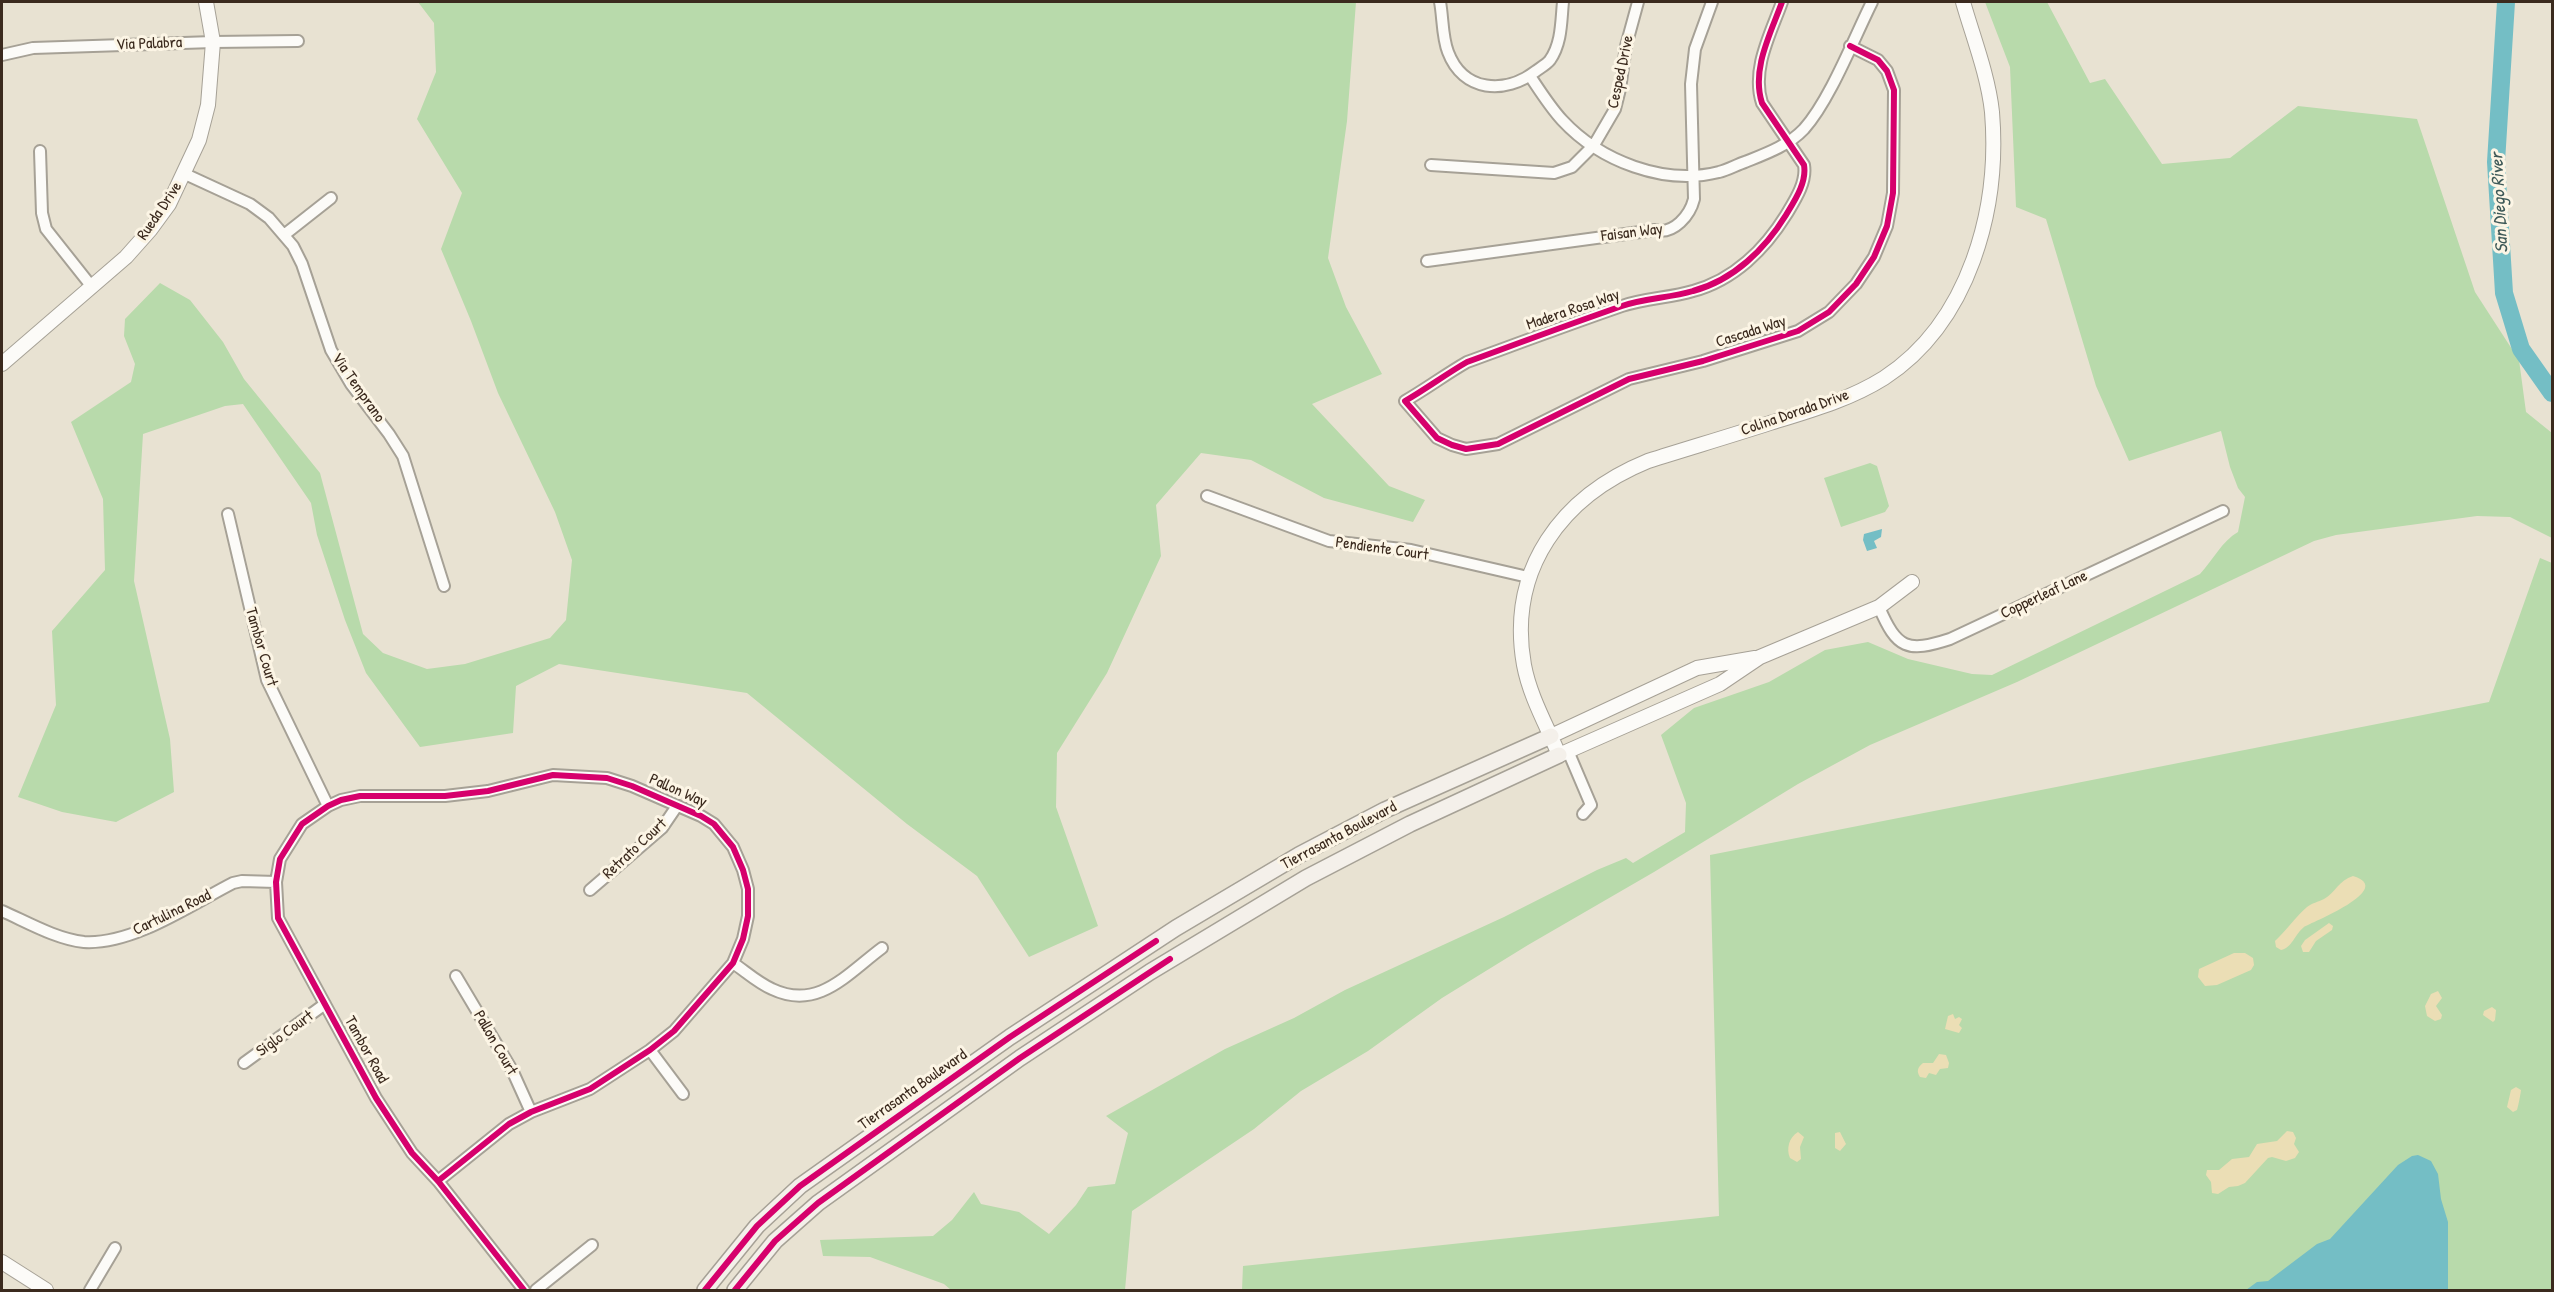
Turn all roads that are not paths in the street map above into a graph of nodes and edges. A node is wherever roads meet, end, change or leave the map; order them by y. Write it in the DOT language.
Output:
graph roads {
  1 [pos="206,2"];
  2 [pos="1440,2"];
  3 [pos="1563,2"];
  4 [pos="1638,2"];
  5 [pos="1712,2"];
  6 [pos="1782,2"];
  7 [pos="1872,2"];
  8 [pos="1963,2"];
  9 [pos="298,41"];
  10 [pos="213,42"];
  11 [pos="1850,46"];
  12 [pos="2,55"];
  13 [pos="1530,76"];
  14 [pos="1789,141"];
  15 [pos="1594,146"];
  16 [pos="40,151"];
  17 [pos="1431,165"];
  18 [pos="185,174"];
  19 [pos="1695,175"];
  20 [pos="331,198"];
  21 [pos="284,235"];
  22 [pos="1427,261"];
  23 [pos="92,287"];
  24 [pos="2,364"];
  25 [pos="1405,401"];
  26 [pos="1207,496"];
  27 [pos="2223,511"];
  28 [pos="228,514"];
  29 [pos="1528,577"];
  30 [pos="1912,582"];
  31 [pos="444,586"];
  32 [pos="1878,607"];
  33 [pos="1760,657"];
  34 [pos="1551,736"];
  35 [pos="1563,753"];
  36 [pos="328,806"];
  37 [pos="677,806"];
  38 [pos="1583,814"];
  39 [pos="276,882"];
  40 [pos="590,890"];
  41 [pos="2,911"];
  42 [pos="1160,938"];
  43 [pos="882,948"];
  44 [pos="733,963"];
  45 [pos="456,976"];
  46 [pos="1102,1003"];
  47 [pos="325,1004"];
  48 [pos="650,1050"];
  49 [pos="244,1063"];
  50 [pos="683,1094"];
  51 [pos="531,1112"];
  52 [pos="438,1181"];
  53 [pos="592,1245"];
  54 [pos="115,1248"];
  55 [pos="2,1262"];
  56 [pos="46,1290"];
  57 [pos="90,1290"];
  58 [pos="524,1290"];
  59 [pos="536,1290"];
  60 [pos="705,1290"];
  61 [pos="735,1290"];
  1 -- 10 [label="street, Rueda Drive"];
  2 -- 13 [label="street"];
  3 -- 13 [label="street"];
  4 -- 15 [label="street, Cesped Drive"];
  5 -- 19 [label="street, Faisan Way"];
  6 -- 14 [label="street, Madera Rosa Way"];
  7 -- 11 [label="street"];
  8 -- 29 [label="street, Colina Dorada Drive"];
  9 -- 10 [label="street, Via Palabra"];
  10 -- 12 [label="street, Via Palabra"];
  10 -- 18 [label="street, Rueda Drive"];
  11 -- 14 [label="street"];
  11 -- 25 [label="street, Cascada Way"];
  13 -- 15 [label="street"];
  14 -- 19 [label="street"];
  14 -- 25 [label="street, Madera Rosa Way"];
  15 -- 17 [label="street, Cesped Drive"];
  15 -- 19 [label="street"];
  16 -- 23 [label="street"];
  18 -- 21 [label="street, Via Temprano"];
  18 -- 23 [label="street, Rueda Drive"];
  19 -- 22 [label="street, Faisan Way"];
  20 -- 21 [label="street"];
  21 -- 31 [label="street, Via Temprano"];
  23 -- 24 [label="street, Rueda Drive"];
  26 -- 29 [label="street, Pendiente Court"];
  27 -- 32 [label="street, Copperleaf Lane"];
  28 -- 36 [label="street, Tambor Court"];
  29 -- 34 [label="street, Colina Dorada Drive"];
  30 -- 32 [label="street, Tierrasanta Boulevard"];
  32 -- 33 [label="street, Tierrasanta Boulevard"];
  33 -- 34 [label="street, Tierrasanta Boulevard"];
  33 -- 35 [label="street, Tierrasanta Boulevard"];
  34 -- 35 [label="street, Colina Dorada Drive"];
  34 -- 42 [label="main road, Tierrasanta Boulevard"];
  35 -- 38 [label="street"];
  35 -- 46 [label="main road, Tierrasanta Boulevard"];
  36 -- 37 [label="street, Pallon Way"];
  36 -- 39 [label="street, Tambor Road"];
  37 -- 40 [label="street, Retrato Court"];
  37 -- 44 [label="street, Pallon Way"];
  39 -- 41 [label="street, Cartulina Road"];
  39 -- 47 [label="street, Tambor Road"];
  42 -- 46 [label="main road"];
  42 -- 60 [label="main road, Tierrasanta Boulevard"];
  43 -- 44 [label="street"];
  44 -- 48 [label="street, Pallon Way"];
  45 -- 51 [label="street, Pallon Court"];
  46 -- 61 [label="main road, Tierrasanta Boulevard"];
  47 -- 49 [label="street, Siglo Court"];
  47 -- 52 [label="street, Tambor Road"];
  48 -- 50 [label="street"];
  48 -- 51 [label="street, Pallon Way"];
  51 -- 52 [label="street, Pallon Way"];
  52 -- 58 [label="street, Tambor Road"];
  53 -- 59 [label="street"];
  54 -- 57 [label="street"];
  55 -- 56 [label="street"];
}
